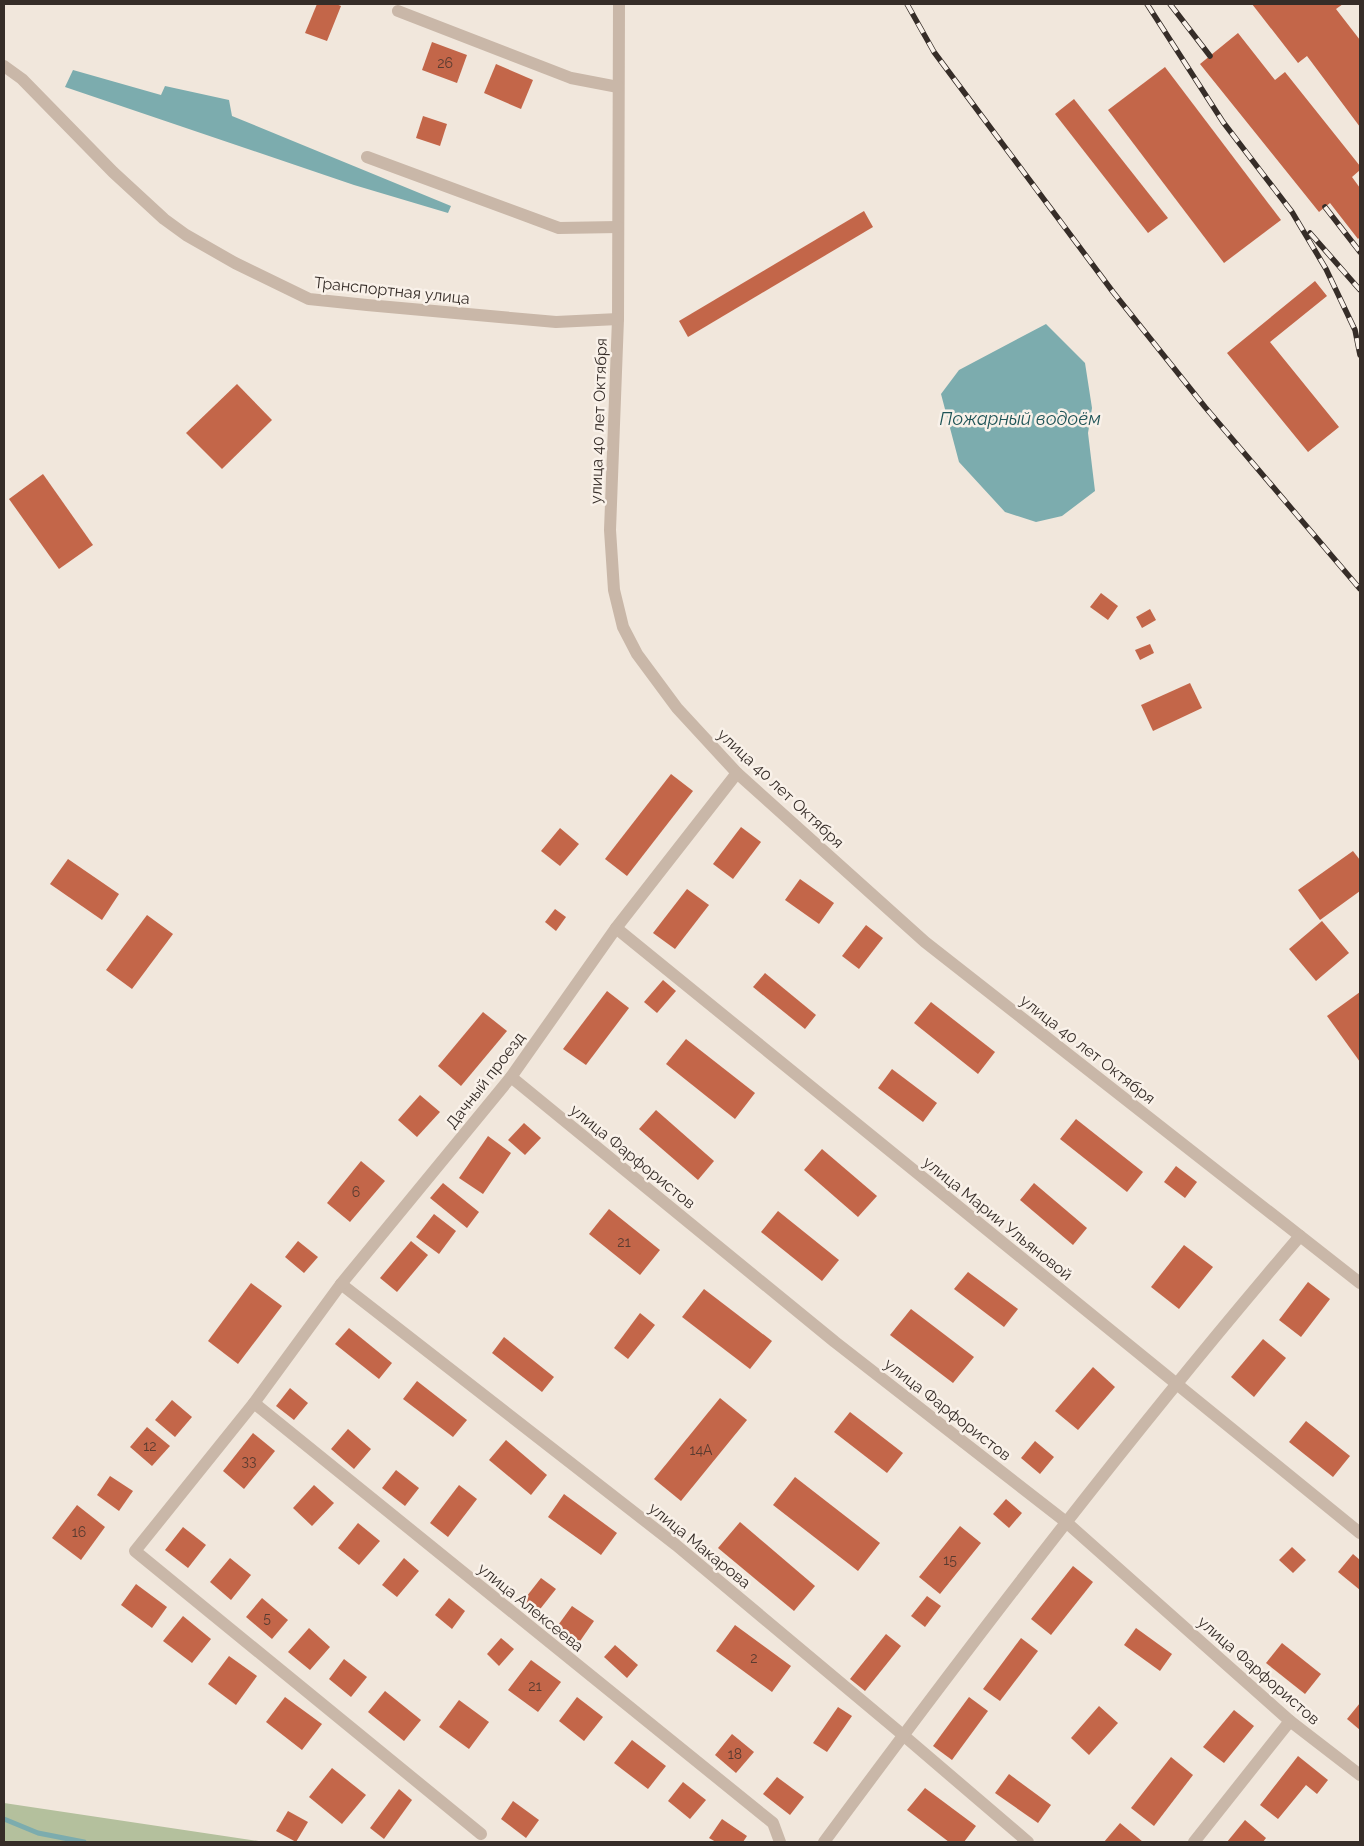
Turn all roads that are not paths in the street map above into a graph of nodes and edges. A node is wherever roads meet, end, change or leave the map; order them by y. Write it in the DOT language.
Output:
graph roads {
  1 [pos="618,4"];
  2 [pos="398,11"];
  3 [pos="4,66"];
  4 [pos="618,86"];
  5 [pos="367,157"];
  6 [pos="618,227"];
  7 [pos="618,319"];
  8 [pos="737,773"];
  9 [pos="616,928"];
  10 [pos="510,1077"];
  11 [pos="1300,1236"];
  12 [pos="1360,1283"];
  13 [pos="341,1284"];
  14 [pos="1176,1384"];
  15 [pos="254,1403"];
  16 [pos="1066,1522"];
  17 [pos="1360,1533"];
  18 [pos="1290,1721"];
  19 [pos="904,1735"];
  20 [pos="1360,1775"];
  21 [pos="481,1834"];
  22 [pos="780,1842"];
  23 [pos="824,1842"];
  24 [pos="1028,1842"];
  25 [pos="1194,1842"];
  1 -- 4 [label="street, улица 40 лет Октября"];
  2 -- 4 [label="street"];
  3 -- 7 [label="street, Транспортная улица"];
  4 -- 6 [label="street, улица 40 лет Октября"];
  5 -- 6 [label="street"];
  6 -- 7 [label="street, улица 40 лет Октября"];
  7 -- 8 [label="street, улица 40 лет Октября"];
  8 -- 9 [label="street, Дачный проезд"];
  8 -- 11 [label="street, улица 40 лет Октября"];
  9 -- 10 [label="street, Дачный проезд"];
  9 -- 14 [label="street, улица Марии Ульяновой"];
  10 -- 13 [label="street, Дачный проезд"];
  10 -- 16 [label="street, улица Фарфористов"];
  11 -- 12 [label="street, улица 40 лет Октября"];
  11 -- 14 [label="street"];
  13 -- 15 [label="street, Дачный проезд"];
  13 -- 19 [label="street, улица Макарова"];
  14 -- 16 [label="street"];
  14 -- 17 [label="street, улица Марии Ульяновой"];
  15 -- 21 [label="street, Дачный проезд"];
  15 -- 22 [label="street, улица Алексеева"];
  16 -- 18 [label="street, улица Фарфористов"];
  16 -- 19 [label="street"];
  18 -- 20 [label="street, улица Фарфористов"];
  18 -- 25 [label="street"];
  19 -- 23 [label="street"];
  19 -- 24 [label="street, улица Макарова"];
}
